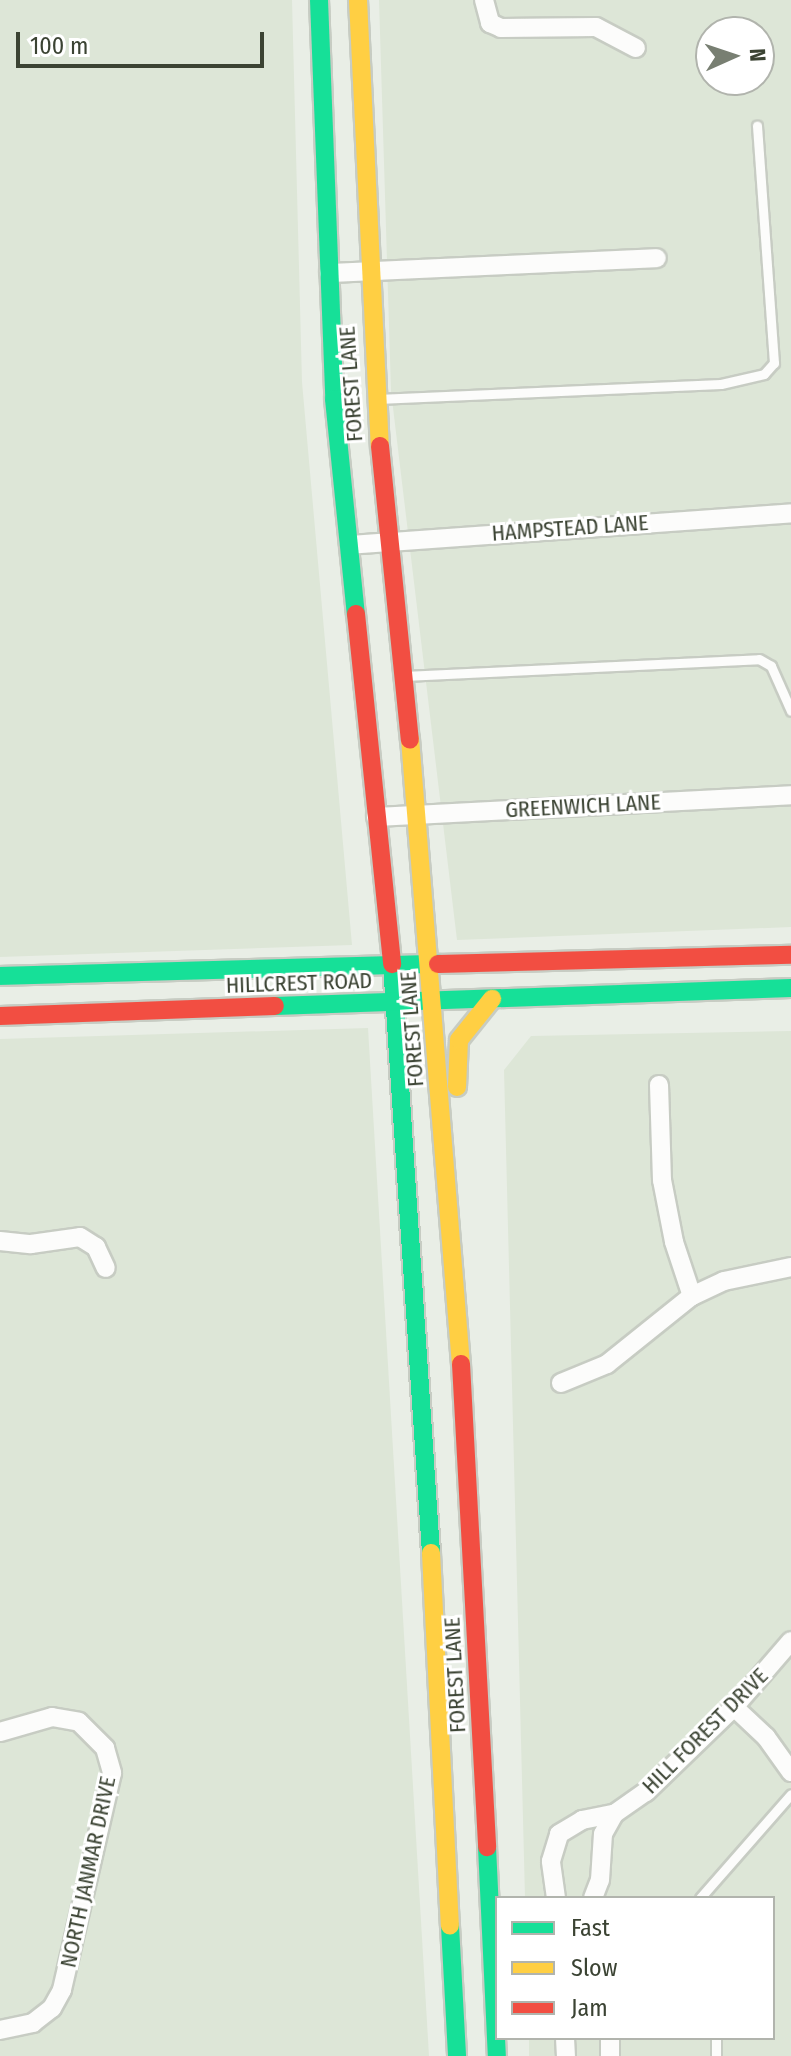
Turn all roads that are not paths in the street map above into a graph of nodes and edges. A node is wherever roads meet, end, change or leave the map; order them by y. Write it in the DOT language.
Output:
graph roads {
  1 [pos="319,0"];
  2 [pos="358,0"];
  3 [pos="484,0"];
  4 [pos="636,48"];
  5 [pos="757,126"];
  6 [pos="657,258"];
  7 [pos="367,271"];
  8 [pos="329,273"];
  9 [pos="375,399"];
  10 [pos="791,513"];
  11 [pos="389,541"];
  12 [pos="349,545"];
  13 [pos="401,676"];
  14 [pos="791,711"];
  15 [pos="791,795"];
  16 [pos="415,814"];
  17 [pos="376,817"];
  18 [pos="791,955"];
  19 [pos="432,967"];
  20 [pos="392,968"];
  21 [pos="0,976"];
  22 [pos="791,988"];
  23 [pos="492,999"];
  24 [pos="435,1002"];
  25 [pos="394,1005"];
  26 [pos="0,1016"];
  27 [pos="659,1085"];
  28 [pos="449,1210"];
  29 [pos="0,1241"];
  30 [pos="791,1267"];
  31 [pos="106,1268"];
  32 [pos="692,1296"];
  33 [pos="561,1383"];
  34 [pos="469,1470"];
  35 [pos="428,1474"];
  36 [pos="791,1641"];
  37 [pos="734,1707"];
  38 [pos="0,1732"];
  39 [pos="791,1772"];
  40 [pos="791,1794"];
  41 [pos="614,1814"];
  42 [pos="556,1896"];
  43 [pos="594,1896"];
  44 [pos="702,1896"];
  45 [pos="495,2017"];
  46 [pos="454,2018"];
  47 [pos="0,2030"];
  48 [pos="457,2056"];
  1 -- 8 [label="main road, FOREST LANE"];
  2 -- 7 [label="main road, FOREST LANE"];
  3 -- 4 [label="street"];
  5 -- 9 [label="lane"];
  6 -- 7 [label="street"];
  7 -- 8 [label="street"];
  7 -- 9 [label="main road, FOREST LANE"];
  8 -- 12 [label="main road, FOREST LANE"];
  9 -- 11 [label="main road, FOREST LANE"];
  10 -- 11 [label="street, HAMPSTEAD LANE"];
  11 -- 12 [label="street, HAMPSTEAD LANE"];
  11 -- 13 [label="main road, FOREST LANE"];
  12 -- 17 [label="main road, FOREST LANE"];
  13 -- 14 [label="lane"];
  13 -- 16 [label="main road, FOREST LANE"];
  15 -- 16 [label="street, GREENWICH LANE"];
  16 -- 17 [label="street, GREENWICH LANE"];
  16 -- 19 [label="main road, FOREST LANE"];
  17 -- 20 [label="main road, FOREST LANE"];
  18 -- 19 [label="main road, HILLCREST ROAD"];
  19 -- 20 [label="main road, HILLCREST ROAD"];
  19 -- 24 [label="main road, FOREST LANE"];
  20 -- 21 [label="main road, HILLCREST ROAD"];
  20 -- 25 [label="main road, FOREST LANE"];
  22 -- 23 [label="main road, HILLCREST ROAD"];
  23 -- 24 [label="main road, HILLCREST ROAD"];
  23 -- 28 [label="main road"];
  24 -- 25 [label="main road, HILLCREST ROAD"];
  24 -- 28 [label="main road, FOREST LANE"];
  25 -- 26 [label="main road, HILLCREST ROAD"];
  25 -- 35 [label="main road, FOREST LANE"];
  27 -- 32 [label="street"];
  28 -- 34 [label="main road, FOREST LANE"];
  29 -- 31 [label="street"];
  30 -- 32 [label="street"];
  32 -- 33 [label="street"];
  34 -- 35 [label="main road"];
  34 -- 45 [label="main road, FOREST LANE"];
  35 -- 46 [label="main road, FOREST LANE"];
  36 -- 37 [label="street, HILL FOREST DRIVE"];
  37 -- 39 [label="street"];
  37 -- 41 [label="street, HILL FOREST DRIVE"];
  38 -- 47 [label="street, NORTH JANMAR DRIVE"];
  40 -- 44 [label="lane"];
  41 -- 42 [label="street, HILL FOREST DRIVE"];
  41 -- 43 [label="street"];
  45 -- 46 [label="main road"];
  46 -- 48 [label="main road, FOREST LANE"];
}
